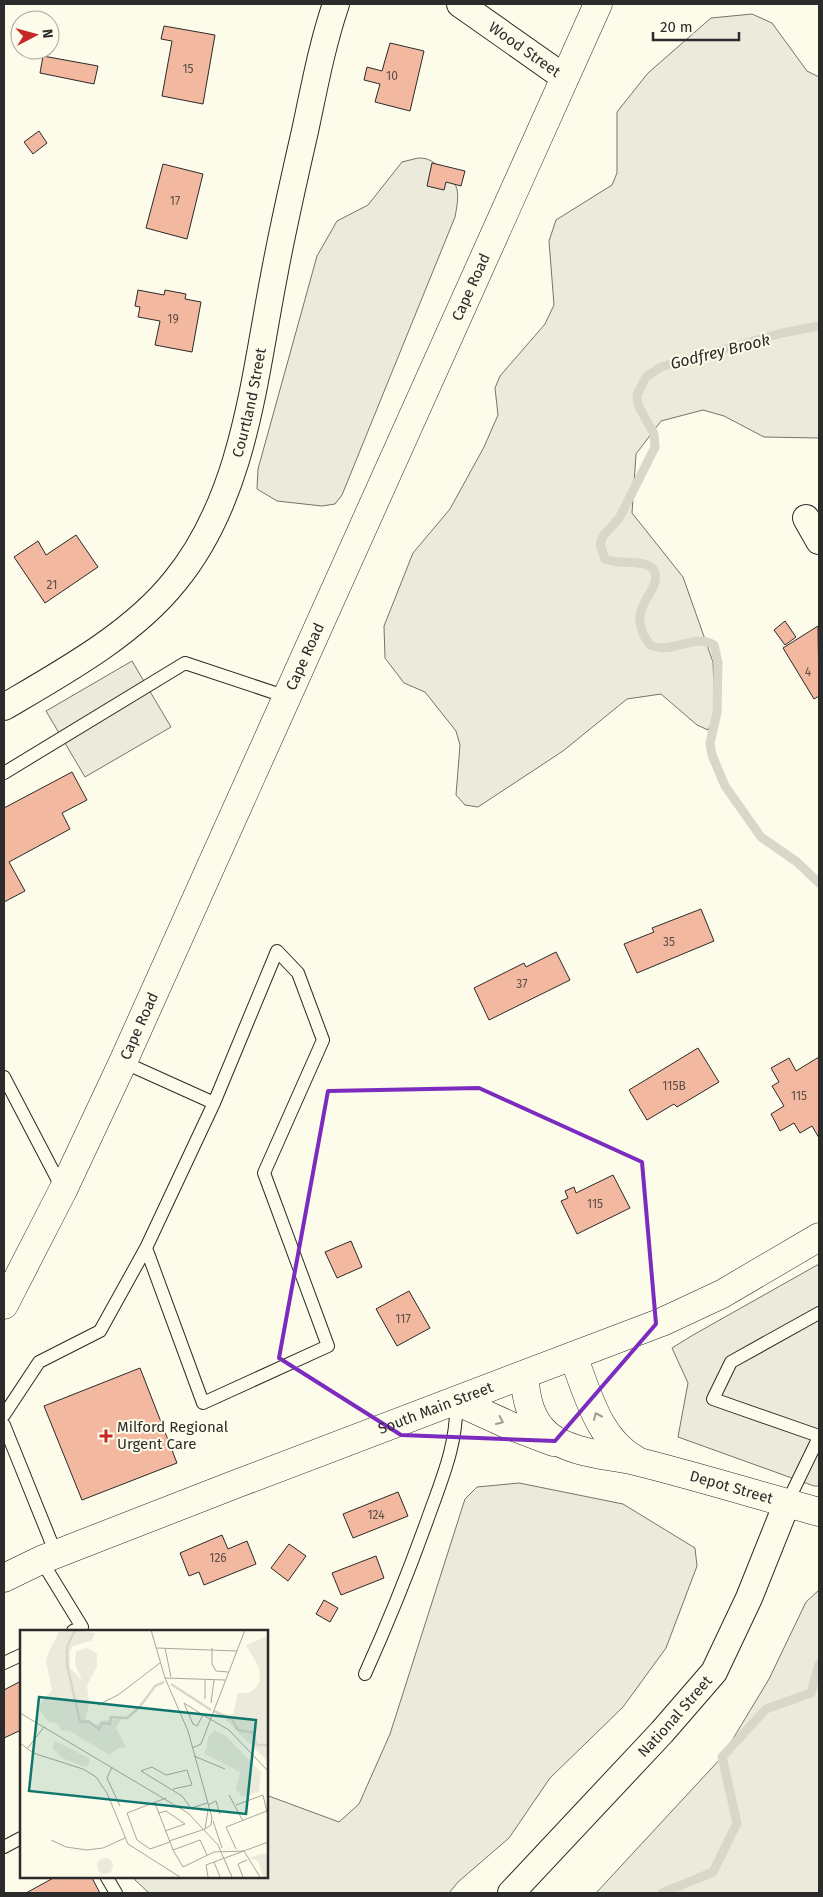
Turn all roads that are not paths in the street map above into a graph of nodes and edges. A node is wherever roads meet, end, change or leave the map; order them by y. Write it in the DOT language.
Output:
graph roads {
  1 [pos="336,4"];
  2 [pos="460,4"];
  3 [pos="598,4"];
  4 [pos="565,78"];
  5 [pos="806,518"];
  6 [pos="819,541"];
  7 [pos="287,697"];
  8 [pos="4,707"];
  9 [pos="4,773"];
  10 [pos="124,1062"];
  11 [pos="4,1077"];
  12 [pos="9,1102"];
  13 [pos="214,1103"];
  14 [pos="63,1190"];
  15 [pos="819,1237"];
  16 [pos="146,1248"];
  17 [pos="4,1305"];
  18 [pos="819,1313"];
  19 [pos="573,1356"];
  20 [pos="524,1375"];
  21 [pos="456,1401"];
  22 [pos="4,1415"];
  23 [pos="4,1425"];
  24 [pos="819,1437"];
  25 [pos="564,1445"];
  26 [pos="642,1462"];
  27 [pos="787,1503"];
  28 [pos="819,1512"];
  29 [pos="48,1557"];
  30 [pos="4,1569"];
  31 [pos="4,1578"];
  32 [pos="74,1630"];
  33 [pos="20,1655"];
  34 [pos="4,1663"];
  35 [pos="365,1674"];
  36 [pos="20,1839"];
  37 [pos="4,1847"];
  38 [pos="107,1877"];
  39 [pos="116,1893"];
  40 [pos="511,1893"];
  1 -- 8 [label="street, Courtland Street"];
  2 -- 4 [label="street, Wood Street"];
  3 -- 4 [label="main road, Cape Road"];
  4 -- 7 [label="main road, Cape Road"];
  5 -- 6 [label="street"];
  7 -- 9 [label="lane"];
  7 -- 10 [label="main road, Cape Road"];
  10 -- 13 [label="lane"];
  10 -- 14 [label="main road, Cape Road"];
  11 -- 12 [label="lane"];
  12 -- 14 [label="lane"];
  13 -- 16 [label="lane"];
  13 -- 16 [label="lane"];
  14 -- 17 [label="main road, Cape Road"];
  15 -- 19 [label="main road, South Main Street"];
  16 -- 22 [label="lane"];
  18 -- 24 [label="lane"];
  19 -- 20 [label="main road, South Main Street"];
  26 -- 19 [label="main road, Depot Street, one-way"];
  20 -- 21 [label="main road, South Main Street"];
  20 -- 25 [label="main road, Depot Street"];
  21 -- 25 [label="main road, one-way"];
  21 -- 29 [label="main road, South Main Street"];
  21 -- 35 [label="lane"];
  23 -- 29 [label="lane"];
  24 -- 27 [label="lane"];
  25 -- 26 [label="main road, Depot Street"];
  26 -- 27 [label="main road, Depot Street"];
  27 -- 28 [label="main road, Depot Street"];
  27 -- 40 [label="street, National Street"];
  29 -- 30 [label="main road, South Main Street"];
  29 -- 31 [label="main road, South Main Street"];
  29 -- 32 [label="lane"];
  33 -- 34 [label="lane"];
  36 -- 37 [label="lane"];
  38 -- 39 [label="lane"];
}
